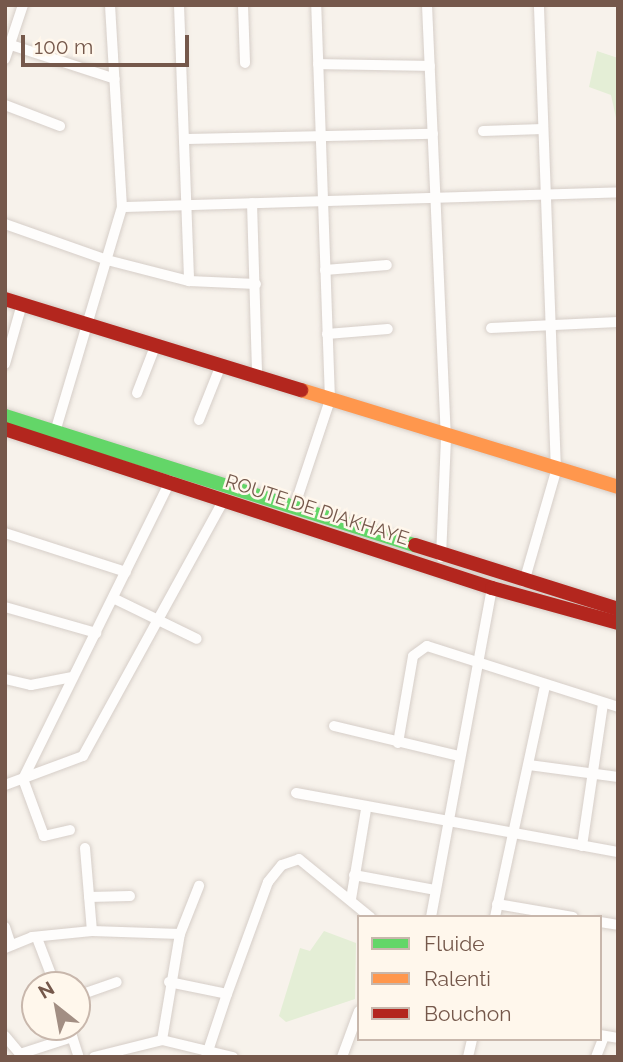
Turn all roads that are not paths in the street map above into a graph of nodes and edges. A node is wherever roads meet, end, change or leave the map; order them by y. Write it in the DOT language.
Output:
graph roads {
  1 [pos="23,5"];
  2 [pos="110,5"];
  3 [pos="179,5"];
  4 [pos="243,5"];
  5 [pos="316,5"];
  6 [pos="427,5"];
  7 [pos="539,5"];
  8 [pos="11,45"];
  9 [pos="5,59"];
  10 [pos="245,63"];
  11 [pos="318,65"];
  12 [pos="430,66"];
  13 [pos="115,79"];
  14 [pos="5,105"];
  15 [pos="60,126"];
  16 [pos="543,129"];
  17 [pos="483,131"];
  18 [pos="433,134"];
  19 [pos="320,136"];
  20 [pos="187,139"];
  21 [pos="618,192"];
  22 [pos="545,194"];
  23 [pos="436,198"];
  24 [pos="322,201"];
  25 [pos="253,203"];
  26 [pos="189,205"];
  27 [pos="122,207"];
  28 [pos="5,224"];
  29 [pos="107,260"];
  30 [pos="387,265"];
  31 [pos="325,270"];
  32 [pos="189,281"];
  33 [pos="256,284"];
  34 [pos="5,299"];
  35 [pos="22,304"];
  36 [pos="87,322"];
  37 [pos="618,322"];
  38 [pos="550,327"];
  39 [pos="491,328"];
  40 [pos="388,329"];
  41 [pos="327,334"];
  42 [pos="156,344"];
  43 [pos="5,364"];
  44 [pos="220,365"];
  45 [pos="257,376"];
  46 [pos="137,393"];
  47 [pos="330,400"];
  48 [pos="5,416"];
  49 [pos="199,420"];
  50 [pos="5,429"];
  51 [pos="55,432"];
  52 [pos="446,438"];
  53 [pos="556,471"];
  54 [pos="171,480"];
  55 [pos="618,487"];
  56 [pos="224,499"];
  57 [pos="294,508"];
  58 [pos="5,533"];
  59 [pos="441,564"];
  60 [pos="126,572"];
  61 [pos="524,582"];
  62 [pos="492,588"];
  63 [pos="113,598"];
  64 [pos="5,607"];
  65 [pos="618,609"];
  66 [pos="160,618"];
  67 [pos="618,623"];
  68 [pos="96,633"];
  69 [pos="197,639"];
  70 [pos="476,662"];
  71 [pos="72,677"];
  72 [pos="5,679"];
  73 [pos="545,686"];
  74 [pos="603,704"];
  75 [pos="618,707"];
  76 [pos="334,726"];
  77 [pos="398,743"];
  78 [pos="459,756"];
  79 [pos="529,765"];
  80 [pos="594,773"];
  81 [pos="618,777"];
  82 [pos="23,779"];
  83 [pos="5,785"];
  84 [pos="296,793"];
  85 [pos="366,809"];
  86 [pos="447,823"];
  87 [pos="70,830"];
  88 [pos="510,834"];
  89 [pos="582,846"];
  90 [pos="85,848"];
  91 [pos="618,852"];
  92 [pos="354,875"];
  93 [pos="199,886"];
  94 [pos="435,890"];
  95 [pos="130,896"];
  96 [pos="89,897"];
  97 [pos="351,899"];
  98 [pos="497,904"];
  99 [pos="368,915"];
  100 [pos="430,915"];
  101 [pos="495,915"];
  102 [pos="562,915"];
  103 [pos="5,927"];
  104 [pos="92,931"];
  105 [pos="180,934"];
  106 [pos="37,938"];
  107 [pos="8,946"];
  108 [pos="50,971"];
  109 [pos="117,982"];
  110 [pos="169,982"];
  111 [pos="91,991"];
  112 [pos="227,993"];
  113 [pos="357,1016"];
  114 [pos="5,1036"];
  115 [pos="602,1036"];
  116 [pos="618,1038"];
  117 [pos="162,1040"];
  118 [pos="50,1041"];
  119 [pos="207,1053"];
  120 [pos="94,1057"];
  121 [pos="233,1057"];
  122 [pos="342,1057"];
  1 -- 8 [label="street"];
  2 -- 13 [label="street"];
  3 -- 20 [label="street"];
  4 -- 10 [label="street"];
  5 -- 11 [label="street"];
  6 -- 12 [label="street"];
  7 -- 16 [label="street"];
  8 -- 9 [label="street"];
  8 -- 13 [label="street"];
  11 -- 12 [label="street"];
  11 -- 19 [label="street"];
  12 -- 18 [label="street"];
  13 -- 27 [label="street"];
  14 -- 15 [label="street"];
  16 -- 17 [label="street"];
  16 -- 22 [label="street"];
  18 -- 19 [label="street"];
  18 -- 23 [label="street"];
  19 -- 20 [label="street"];
  19 -- 24 [label="street"];
  20 -- 26 [label="street"];
  21 -- 22 [label="street"];
  22 -- 23 [label="street"];
  22 -- 38 [label="street"];
  23 -- 24 [label="street"];
  23 -- 52 [label="street"];
  24 -- 25 [label="street"];
  24 -- 31 [label="street"];
  25 -- 26 [label="street"];
  25 -- 33 [label="street"];
  26 -- 27 [label="street"];
  26 -- 32 [label="street"];
  27 -- 29 [label="street"];
  28 -- 29 [label="street"];
  29 -- 32 [label="street"];
  29 -- 36 [label="street"];
  30 -- 31 [label="street"];
  31 -- 41 [label="street"];
  32 -- 33 [label="street"];
  33 -- 45 [label="street"];
  34 -- 35 [label="main road"];
  35 -- 36 [label="main road"];
  35 -- 43 [label="street"];
  36 -- 42 [label="main road"];
  36 -- 51 [label="street"];
  37 -- 38 [label="street"];
  38 -- 39 [label="street"];
  38 -- 53 [label="street"];
  40 -- 41 [label="street"];
  41 -- 47 [label="street"];
  42 -- 44 [label="main road"];
  42 -- 46 [label="street"];
  44 -- 45 [label="main road"];
  44 -- 49 [label="street"];
  45 -- 47 [label="main road"];
  47 -- 52 [label="main road"];
  47 -- 57 [label="street"];
  48 -- 51 [label="main road, ROUTE DE DIAKHAYE"];
  50 -- 54 [label="main road, ROUTE DE DIAKHAYE"];
  51 -- 57 [label="main road, ROUTE DE DIAKHAYE"];
  52 -- 53 [label="main road"];
  52 -- 59 [label="street"];
  53 -- 55 [label="main road"];
  53 -- 61 [label="street"];
  54 -- 56 [label="main road, ROUTE DE DIAKHAYE"];
  54 -- 60 [label="street"];
  56 -- 59 [label="main road, ROUTE DE DIAKHAYE"];
  56 -- 66 [label="street"];
  57 -- 59 [label="main road, ROUTE DE DIAKHAYE"];
  58 -- 60 [label="street"];
  59 -- 61 [label="main road, ROUTE DE DIAKHAYE"];
  59 -- 62 [label="main road, ROUTE DE DIAKHAYE"];
  60 -- 63 [label="street"];
  61 -- 65 [label="main road, ROUTE DE DIAKHAYE"];
  62 -- 67 [label="main road, ROUTE DE DIAKHAYE"];
  62 -- 70 [label="street"];
  63 -- 66 [label="street"];
  63 -- 68 [label="street"];
  64 -- 68 [label="street"];
  66 -- 69 [label="street"];
  66 -- 82 [label="street"];
  68 -- 71 [label="street"];
  70 -- 73 [label="street"];
  70 -- 77 [label="street"];
  70 -- 78 [label="street"];
  71 -- 72 [label="street"];
  71 -- 82 [label="street"];
  73 -- 74 [label="street"];
  73 -- 79 [label="street"];
  74 -- 75 [label="street"];
  74 -- 80 [label="street"];
  76 -- 77 [label="street"];
  77 -- 78 [label="street"];
  78 -- 86 [label="street"];
  79 -- 80 [label="street"];
  79 -- 88 [label="street"];
  80 -- 81 [label="street"];
  80 -- 89 [label="street"];
  82 -- 83 [label="street"];
  82 -- 87 [label="street"];
  84 -- 85 [label="street"];
  85 -- 86 [label="street"];
  85 -- 92 [label="street"];
  86 -- 88 [label="street"];
  86 -- 94 [label="street"];
  88 -- 89 [label="street"];
  88 -- 98 [label="street"];
  89 -- 91 [label="street"];
  90 -- 96 [label="street"];
  92 -- 94 [label="street"];
  92 -- 97 [label="street"];
  93 -- 105 [label="street"];
  94 -- 100 [label="street"];
  95 -- 96 [label="street"];
  96 -- 104 [label="street"];
  97 -- 99 [label="street"];
  97 -- 112 [label="street"];
  98 -- 101 [label="street"];
  98 -- 102 [label="street"];
  103 -- 107 [label="street"];
  104 -- 105 [label="street"];
  104 -- 106 [label="street"];
  105 -- 110 [label="street"];
  106 -- 107 [label="street"];
  106 -- 108 [label="street"];
  109 -- 111 [label="street"];
  110 -- 112 [label="street"];
  110 -- 117 [label="street"];
  112 -- 119 [label="street"];
  113 -- 122 [label="street"];
  114 -- 118 [label="street"];
  115 -- 116 [label="street"];
  117 -- 119 [label="street"];
  117 -- 120 [label="street"];
  119 -- 121 [label="street"];
}
